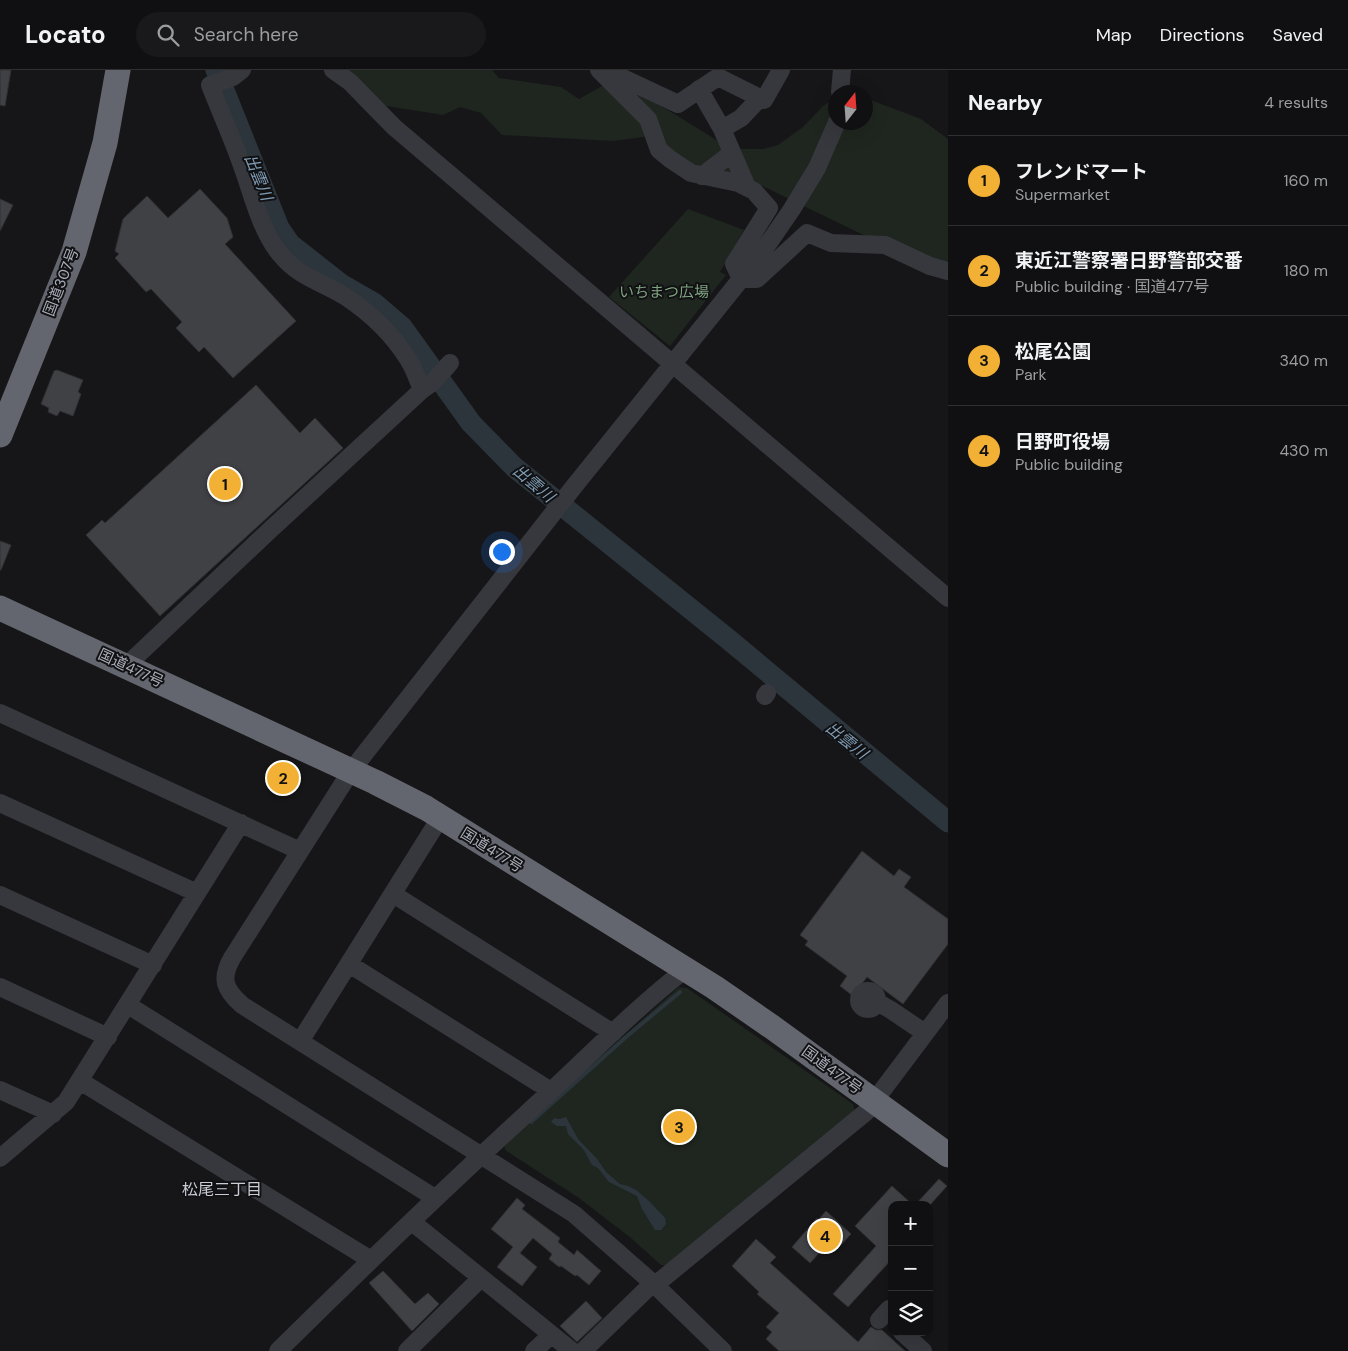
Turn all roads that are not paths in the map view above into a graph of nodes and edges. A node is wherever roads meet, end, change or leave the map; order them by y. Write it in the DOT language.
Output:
graph roads {
  1 [pos="118,70"];
  2 [pos="332,70"];
  3 [pos="599,70"];
  4 [pos="605,70"];
  5 [pos="781,70"];
  6 [pos="842,70"];
  7 [pos="237,73"];
  8 [pos="722,73"];
  9 [pos="841,85"];
  10 [pos="699,89"];
  11 [pos="760,98"];
  12 [pos="108,125"];
  13 [pos="722,129"];
  14 [pos="834,130"];
  15 [pos="732,153"];
  16 [pos="702,176"];
  17 [pos="747,187"];
  18 [pos="948,271"];
  19 [pos="741,279"];
  20 [pos="450,363"];
  21 [pos="673,363"];
  22 [pos="427,386"];
  23 [pos="0,403"];
  24 [pos="0,435"];
  25 [pos="948,598"];
  26 [pos="0,608"];
  27 [pos="126,666"];
  28 [pos="0,713"];
  29 [pos="351,771"];
  30 [pos="0,803"];
  31 [pos="440,818"];
  32 [pos="241,823"];
  33 [pos="300,851"];
  34 [pos="197,893"];
  35 [pos="393,894"];
  36 [pos="0,895"];
  37 [pos="349,964"];
  38 [pos="153,965"];
  39 [pos="686,969"];
  40 [pos="0,988"];
  41 [pos="877,1002"];
  42 [pos="948,1003"];
  43 [pos="128,1005"];
  44 [pos="613,1033"];
  45 [pos="925,1033"];
  46 [pos="108,1037"];
  47 [pos="301,1040"];
  48 [pos="80,1081"];
  49 [pos="0,1090"];
  50 [pos="550,1091"];
  51 [pos="875,1101"];
  52 [pos="53,1114"];
  53 [pos="481,1155"];
  54 [pos="948,1155"];
  55 [pos="0,1158"];
  56 [pos="435,1198"];
  57 [pos="412,1222"];
  58 [pos="371,1260"];
  59 [pos="481,1278"];
  60 [pos="654,1284"];
  61 [pos="550,1335"];
  62 [pos="906,1336"];
  63 [pos="278,1351"];
  64 [pos="407,1351"];
  65 [pos="534,1351"];
  66 [pos="572,1351"];
  67 [pos="583,1351"];
  68 [pos="723,1351"];
  69 [pos="923,1351"];
  1 -- 12 [label="highway, 国道307号"];
  2 -- 21 [label="street"];
  3 -- 16 [label="street"];
  4 -- 10 [label="street"];
  5 -- 11 [label="street"];
  6 -- 9 [label="street"];
  7 -- 22 [label="street"];
  8 -- 10 [label="street"];
  8 -- 11 [label="street"];
  10 -- 13 [label="street"];
  11 -- 13 [label="street"];
  12 -- 23 [label="highway, 国道307号"];
  12 -- 24 [label="highway, 国道307号"];
  13 -- 15 [label="street"];
  14 -- 19 [label="street"];
  15 -- 16 [label="street"];
  15 -- 17 [label="street"];
  16 -- 17 [label="street"];
  17 -- 19 [label="street"];
  18 -- 19 [label="street"];
  19 -- 21 [label="street"];
  20 -- 22 [label="street"];
  21 -- 25 [label="street"];
  21 -- 29 [label="street"];
  22 -- 27 [label="street"];
  26 -- 27 [label="highway, 国道477号"];
  27 -- 29 [label="highway, 国道477号"];
  28 -- 32 [label="street"];
  29 -- 31 [label="highway, 国道477号"];
  29 -- 33 [label="street"];
  30 -- 34 [label="street"];
  31 -- 35 [label="street"];
  31 -- 39 [label="highway, 国道477号"];
  32 -- 33 [label="street"];
  32 -- 34 [label="street"];
  33 -- 47 [label="street"];
  34 -- 38 [label="street"];
  35 -- 37 [label="street"];
  35 -- 44 [label="street"];
  36 -- 38 [label="street"];
  37 -- 47 [label="street"];
  37 -- 50 [label="street"];
  38 -- 43 [label="street"];
  39 -- 44 [label="street"];
  39 -- 51 [label="highway, 国道477号"];
  40 -- 46 [label="street"];
  41 -- 45 [label="street"];
  42 -- 45 [label="street"];
  43 -- 46 [label="street"];
  43 -- 56 [label="street"];
  44 -- 50 [label="street"];
  45 -- 51 [label="street"];
  46 -- 48 [label="street"];
  47 -- 53 [label="street"];
  48 -- 52 [label="street"];
  48 -- 58 [label="street"];
  49 -- 52 [label="street"];
  50 -- 53 [label="street"];
  51 -- 54 [label="highway, 国道477号"];
  51 -- 60 [label="street"];
  52 -- 55 [label="street"];
  53 -- 56 [label="street"];
  53 -- 60 [label="street"];
  56 -- 57 [label="street"];
  57 -- 58 [label="street"];
  57 -- 59 [label="street"];
  58 -- 63 [label="street"];
  59 -- 61 [label="street"];
  59 -- 64 [label="street"];
  60 -- 67 [label="street"];
  60 -- 68 [label="street"];
  61 -- 65 [label="street"];
  61 -- 66 [label="street"];
  62 -- 69 [label="street"];
}
